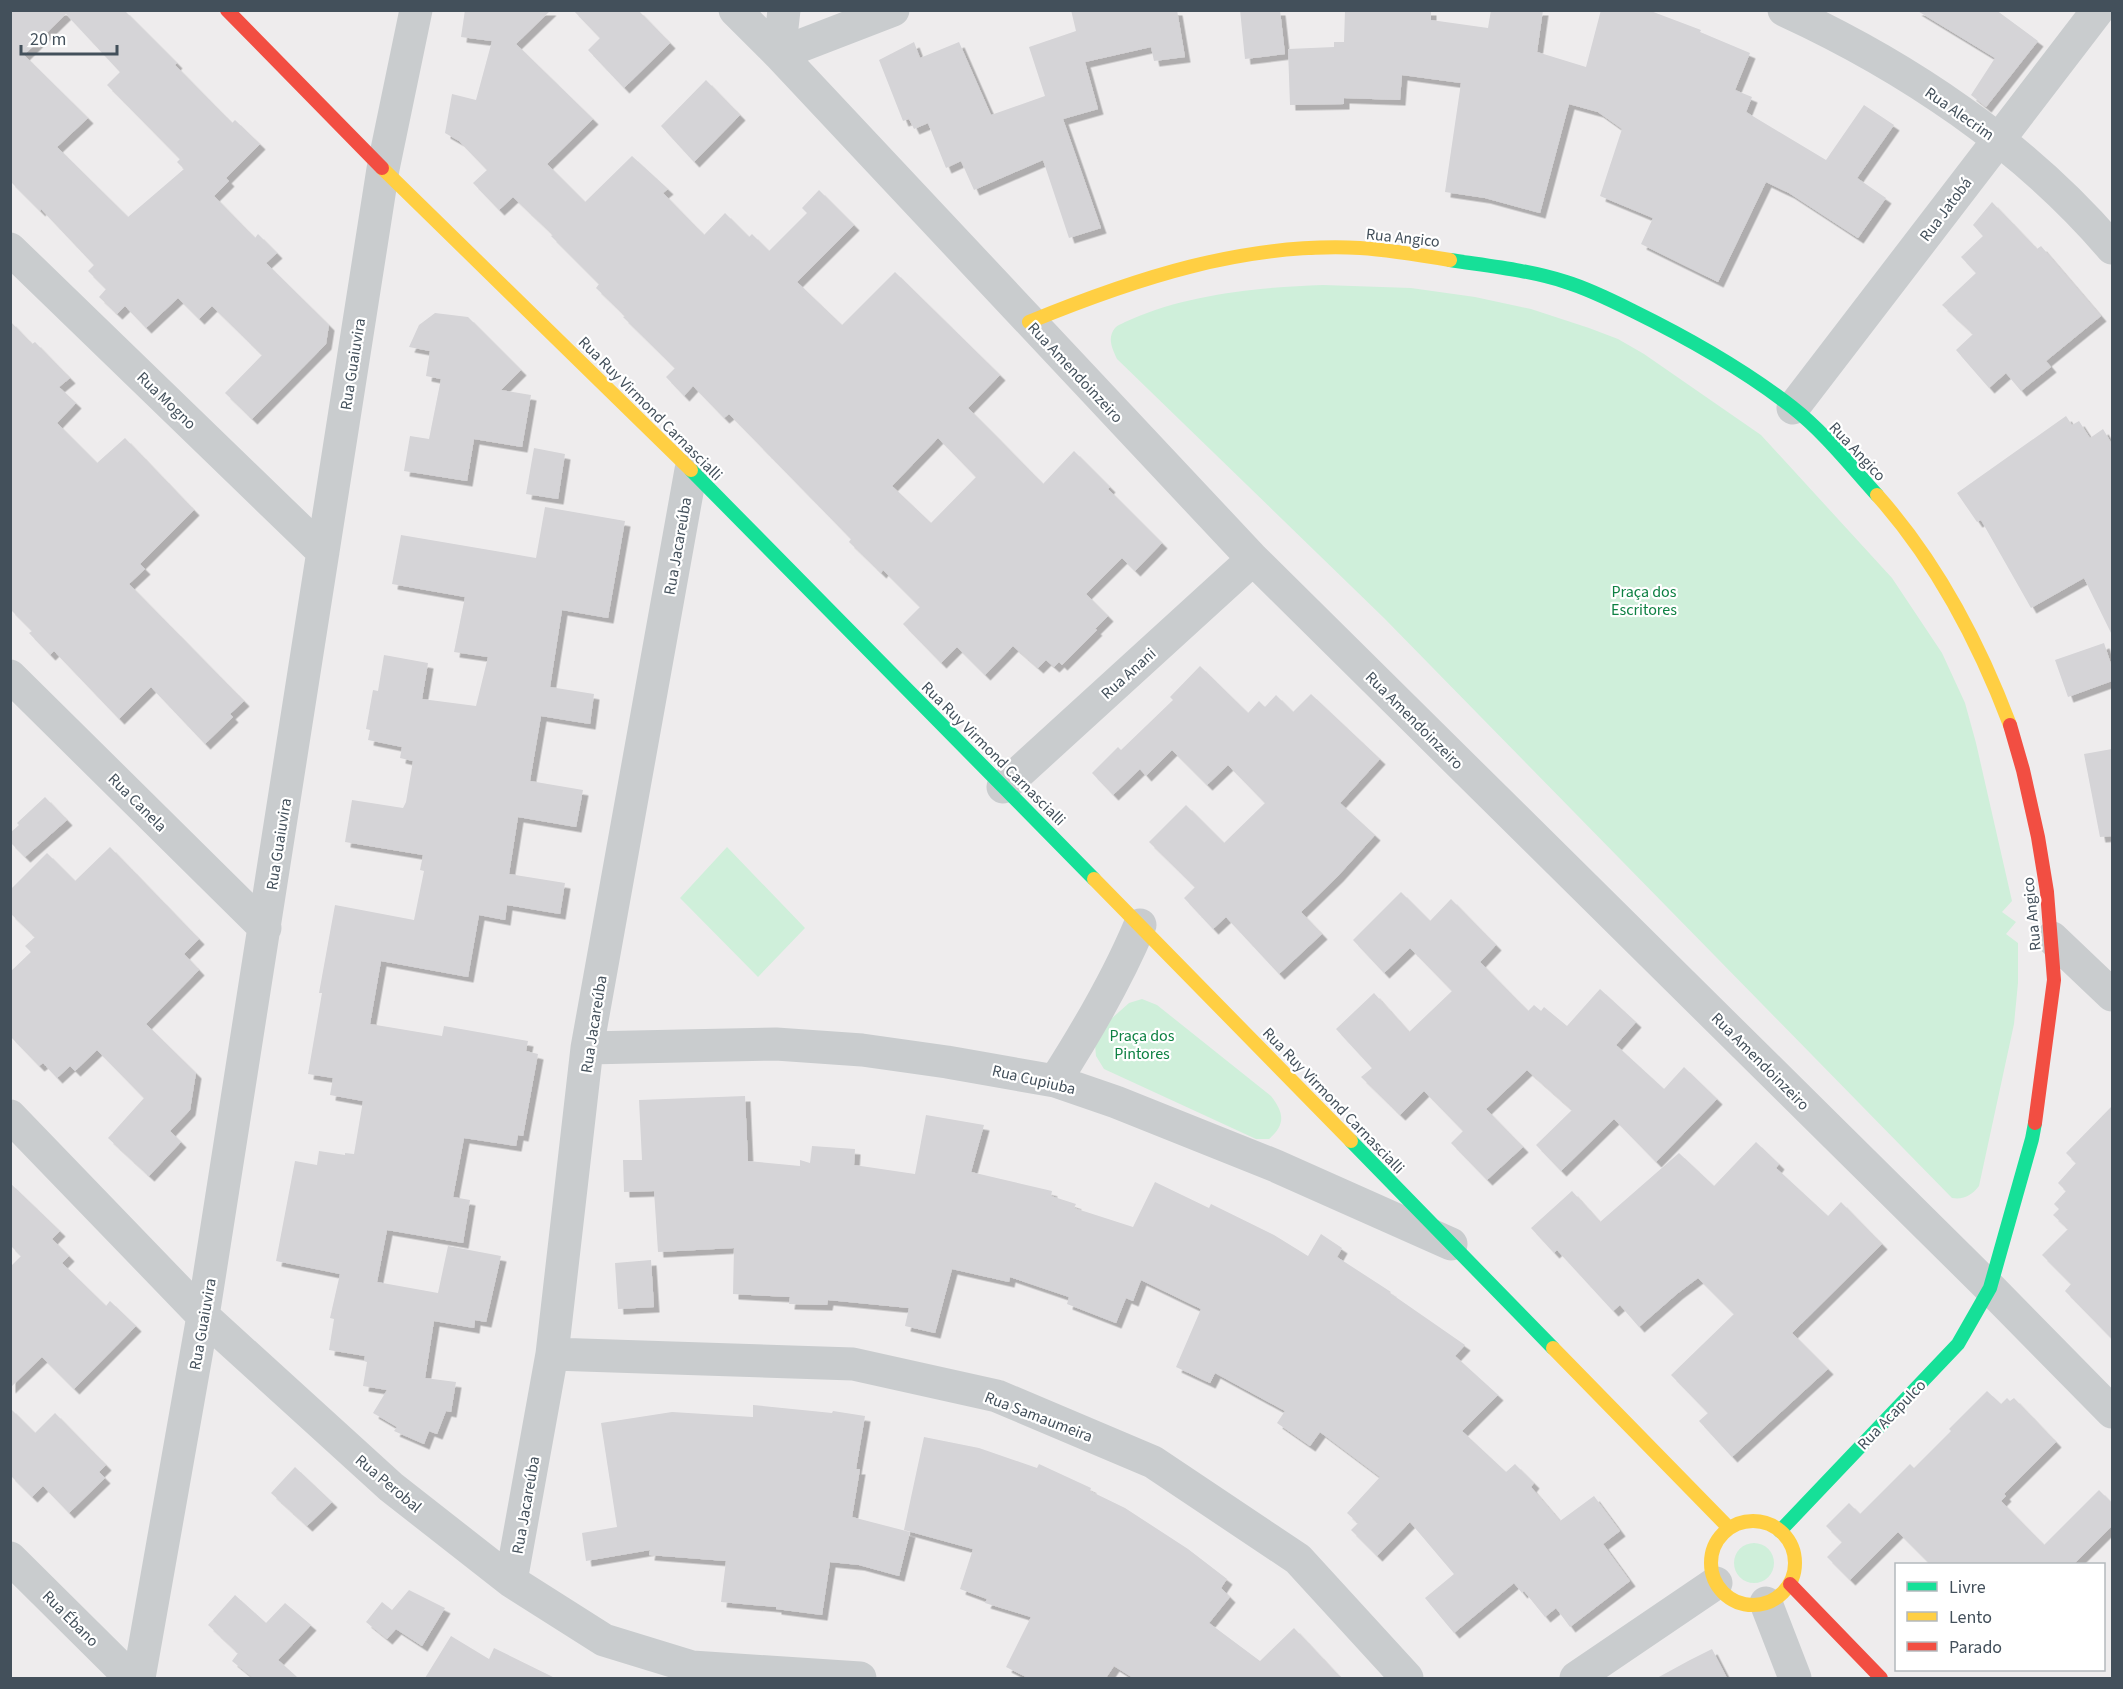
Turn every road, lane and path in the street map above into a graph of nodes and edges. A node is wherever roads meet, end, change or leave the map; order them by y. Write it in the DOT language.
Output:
graph roads {
  1 [pos="227,10"];
  2 [pos="416,10"];
  3 [pos="735,10"];
  4 [pos="784,10"];
  5 [pos="893,10"];
  6 [pos="1784,10"];
  7 [pos="2098,10"];
  8 [pos="779,54"];
  9 [pos="1998,139"];
  10 [pos="383,168"];
  11 [pos="2112,248"];
  12 [pos="10,249"];
  13 [pos="1029,322"];
  14 [pos="1793,408"];
  15 [pos="691,470"];
  16 [pos="323,552"];
  17 [pos="1253,559"];
  18 [pos="10,676"];
  19 [pos="1003,787"];
  20 [pos="1140,925"];
  21 [pos="265,928"];
  22 [pos="2052,938"];
  23 [pos="2112,995"];
  24 [pos="587,1048"];
  25 [pos="1055,1081"];
  26 [pos="10,1116"];
  27 [pos="1451,1244"];
  28 [pos="1990,1288"];
  29 [pos="204,1316"];
  30 [pos="552,1354"];
  31 [pos="2112,1412"];
  32 [pos="1729,1528"];
  33 [pos="1780,1530"];
  34 [pos="10,1558"];
  35 [pos="512,1581"];
  36 [pos="1716,1583"];
  37 [pos="1778,1594"];
  38 [pos="131,1678"];
  39 [pos="139,1678"];
  40 [pos="860,1678"];
  41 [pos="1407,1678"];
  42 [pos="1576,1678"];
  43 [pos="1795,1678"];
  44 [pos="1881,1678"];
  1 -- 10 [label="street, Rua Ruy Virmond Carnascialli"];
  2 -- 10 [label="street, Rua Guaiuvira"];
  3 -- 8 [label="street, Rua Amendoinzeiro"];
  4 -- 8 [label="street"];
  5 -- 8 [label="street"];
  6 -- 9 [label="street, Rua Alecrim"];
  7 -- 9 [label="street, Rua Jatobá"];
  8 -- 13 [label="street, Rua Amendoinzeiro"];
  9 -- 11 [label="street, Rua Alecrim"];
  9 -- 14 [label="street, Rua Jatobá"];
  10 -- 15 [label="street, Rua Ruy Virmond Carnascialli"];
  10 -- 16 [label="street, Rua Guaiuvira"];
  12 -- 16 [label="street, Rua Mogno"];
  13 -- 14 [label="street, Rua Angico"];
  13 -- 17 [label="street, Rua Amendoinzeiro"];
  14 -- 22 [label="street, Rua Angico"];
  15 -- 19 [label="street, Rua Ruy Virmond Carnascialli"];
  15 -- 24 [label="street, Rua Jacareúba"];
  16 -- 21 [label="street, Rua Guaiuvira"];
  17 -- 19 [label="street, Rua Anani"];
  17 -- 28 [label="street, Rua Amendoinzeiro"];
  18 -- 21 [label="street, Rua Canela"];
  19 -- 20 [label="street, Rua Ruy Virmond Carnascialli"];
  20 -- 25 [label="street"];
  20 -- 27 [label="street, Rua Ruy Virmond Carnascialli"];
  21 -- 29 [label="street, Rua Guaiuvira"];
  22 -- 23 [label="street"];
  22 -- 28 [label="street, Rua Angico"];
  24 -- 25 [label="street, Rua Cupiuba"];
  24 -- 30 [label="street, Rua Jacareúba"];
  25 -- 27 [label="street, Rua Cupiuba"];
  26 -- 29 [label="street, Rua Perobal"];
  27 -- 32 [label="street, Rua Ruy Virmond Carnascialli"];
  28 -- 31 [label="street, Rua Amendoinzeiro"];
  28 -- 33 [label="street, Rua Acapulco"];
  29 -- 35 [label="street, Rua Perobal"];
  29 -- 39 [label="street, Rua Guaiuvira"];
  30 -- 35 [label="street, Rua Jacareúba"];
  30 -- 41 [label="street, Rua Samaumeira"];
  32 -- 33 [label="street"];
  32 -- 36 [label="street"];
  33 -- 37 [label="street"];
  34 -- 38 [label="street, Rua Ébano"];
  35 -- 40 [label="street, Rua Perobal"];
  36 -- 37 [label="street"];
  36 -- 42 [label="street"];
  37 -- 43 [label="street"];
  37 -- 44 [label="street"];
}
